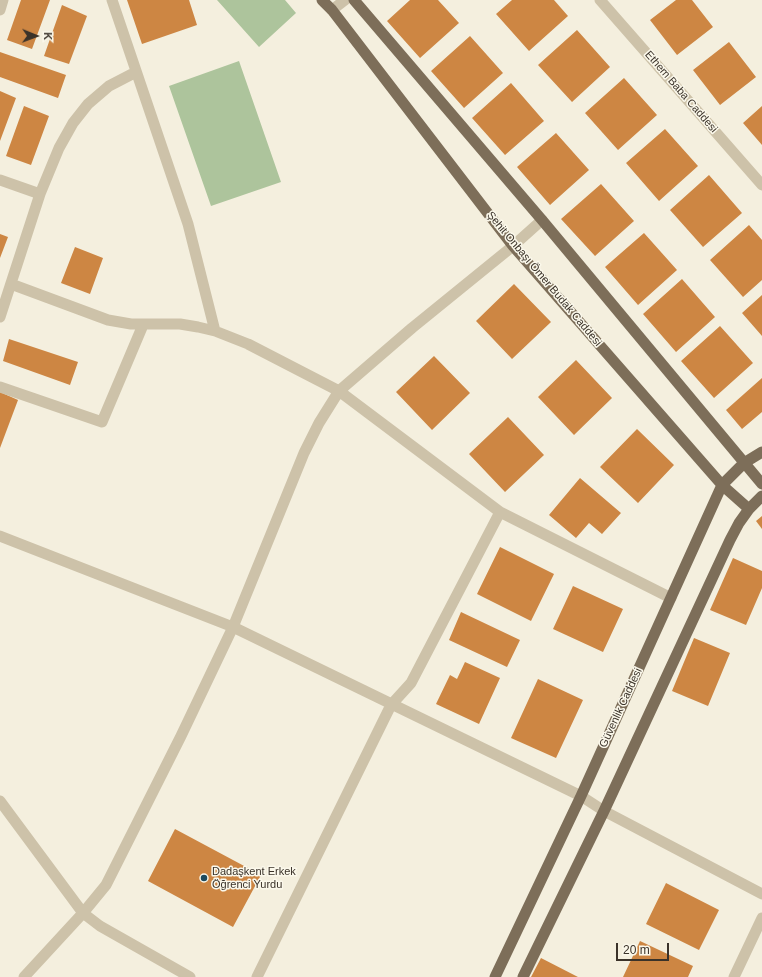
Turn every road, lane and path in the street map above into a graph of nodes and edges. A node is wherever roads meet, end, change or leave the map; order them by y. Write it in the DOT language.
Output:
graph roads {
  1 [pos="3,0"];
  2 [pos="112,0"];
  3 [pos="322,0"];
  4 [pos="345,0"];
  5 [pos="354,0"];
  6 [pos="600,0"];
  7 [pos="0,10"];
  8 [pos="332,10"];
  9 [pos="136,72"];
  10 [pos="0,180"];
  11 [pos="762,185"];
  12 [pos="40,194"];
  13 [pos="542,220"];
  14 [pos="513,246"];
  15 [pos="11,284"];
  16 [pos="0,317"];
  17 [pos="143,325"];
  18 [pos="215,331"];
  19 [pos="0,387"];
  20 [pos="339,391"];
  21 [pos="762,452"];
  22 [pos="744,463"];
  23 [pos="762,484"];
  24 [pos="722,485"];
  25 [pos="762,496"];
  26 [pos="749,509"];
  27 [pos="500,512"];
  28 [pos="0,536"];
  29 [pos="671,598"];
  30 [pos="233,627"];
  31 [pos="391,705"];
  32 [pos="581,796"];
  33 [pos="0,801"];
  34 [pos="604,811"];
  35 [pos="762,894"];
  36 [pos="83,914"];
  37 [pos="762,918"];
  38 [pos="24,977"];
  39 [pos="190,977"];
  40 [pos="257,977"];
  41 [pos="495,977"];
  42 [pos="523,977"];
  43 [pos="734,977"];
  1 -- 7 [label="street"];
  2 -- 9 [label="street"];
  3 -- 8 [label="main road, Şehit Onbaşı Ömer Budak Caddesi"];
  4 -- 8 [label="street"];
  5 -- 13 [label="main road"];
  6 -- 11 [label="street, Ethem Baba Caddesi"];
  8 -- 14 [label="main road, Şehit Onbaşı Ömer Budak Caddesi"];
  9 -- 12 [label="street"];
  9 -- 18 [label="street"];
  10 -- 12 [label="street"];
  12 -- 15 [label="street"];
  13 -- 14 [label="street"];
  13 -- 22 [label="main road"];
  14 -- 20 [label="street"];
  14 -- 24 [label="main road, Şehit Onbaşı Ömer Budak Caddesi"];
  15 -- 16 [label="street"];
  15 -- 17 [label="street"];
  17 -- 18 [label="street"];
  17 -- 19 [label="street"];
  18 -- 20 [label="street"];
  20 -- 27 [label="street"];
  20 -- 30 [label="street"];
  21 -- 22 [label="main road, Güvenlik Caddesi"];
  22 -- 23 [label="main road"];
  22 -- 24 [label="main road, Güvenlik Caddesi"];
  24 -- 26 [label="main road, Şehit Onbaşı Ömer Budak Caddesi"];
  24 -- 29 [label="main road, Güvenlik Caddesi"];
  25 -- 26 [label="main road"];
  26 -- 34 [label="main road"];
  27 -- 29 [label="street"];
  27 -- 31 [label="street"];
  28 -- 30 [label="street"];
  29 -- 32 [label="main road, Güvenlik Caddesi"];
  30 -- 31 [label="street"];
  30 -- 36 [label="street"];
  31 -- 32 [label="street"];
  31 -- 40 [label="street"];
  32 -- 34 [label="street"];
  32 -- 41 [label="main road, Güvenlik Caddesi"];
  33 -- 36 [label="street"];
  34 -- 35 [label="street"];
  34 -- 42 [label="main road"];
  36 -- 38 [label="street"];
  36 -- 39 [label="street"];
  37 -- 43 [label="street"];
}
